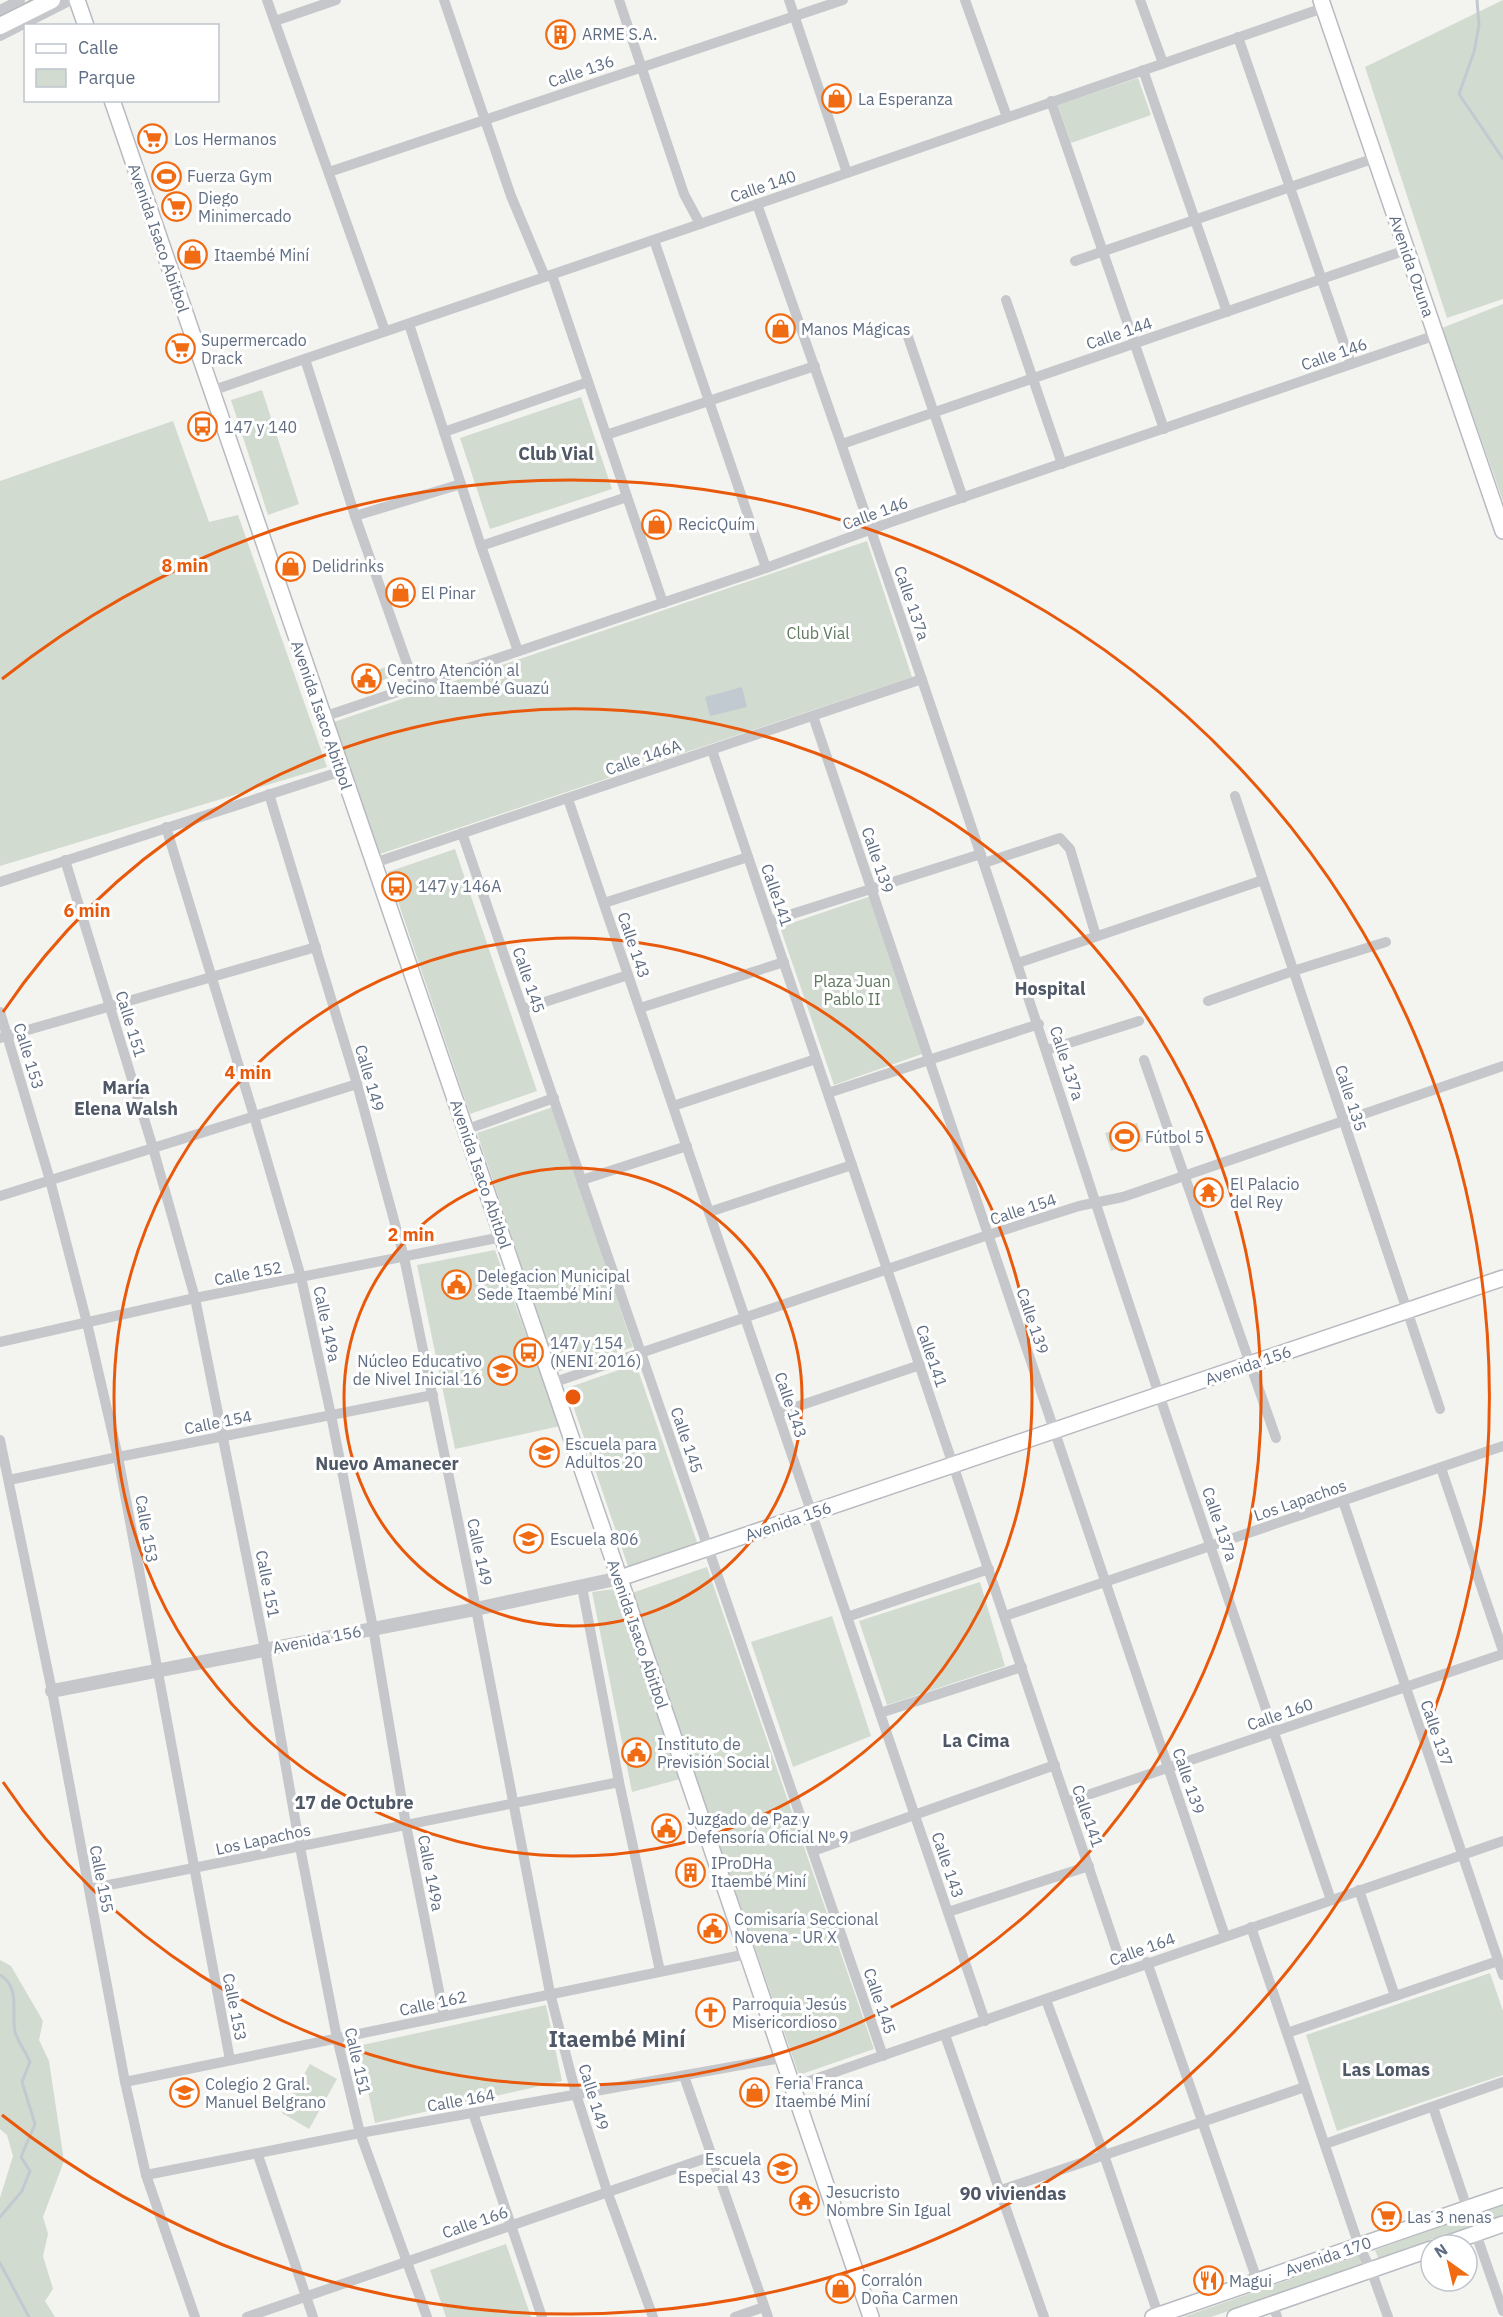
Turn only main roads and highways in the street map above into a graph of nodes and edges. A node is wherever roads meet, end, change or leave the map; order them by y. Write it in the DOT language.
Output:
graph roads {
  1 [pos="52,0"];
  2 [pos="77,0"];
  3 [pos="1322,4"];
  4 [pos="85,24"];
  5 [pos="0,26"];
  6 [pos="112,102"];
  7 [pos="1503,531"];
  8 [pos="1503,1278"];
  9 [pos="620,1578"];
  10 [pos="1503,2196"];
  11 [pos="1503,2224"];
  12 [pos="1479,2233"];
  13 [pos="1419,2253"];
  14 [pos="1275,2310"];
  15 [pos="1157,2316"];
  16 [pos="871,2317"];
  17 [pos="1235,2317"];
  1 -- 5 [label="highway"];
  2 -- 4 [label="main road"];
  3 -- 7 [label="main road, Avenida Ozuna"];
  6 -- 9 [label="main road, Avenida Isaco Abitbol"];
  8 -- 9 [label="main road, Avenida 156"];
  9 -- 16 [label="main road, Avenida Isaco Abitbol"];
  10 -- 15 [label="main road, Avenida 170"];
  11 -- 12 [label="main road"];
  13 -- 14 [label="main road, Avenida 170"];
  14 -- 17 [label="main road, Avenida 170"];
}
